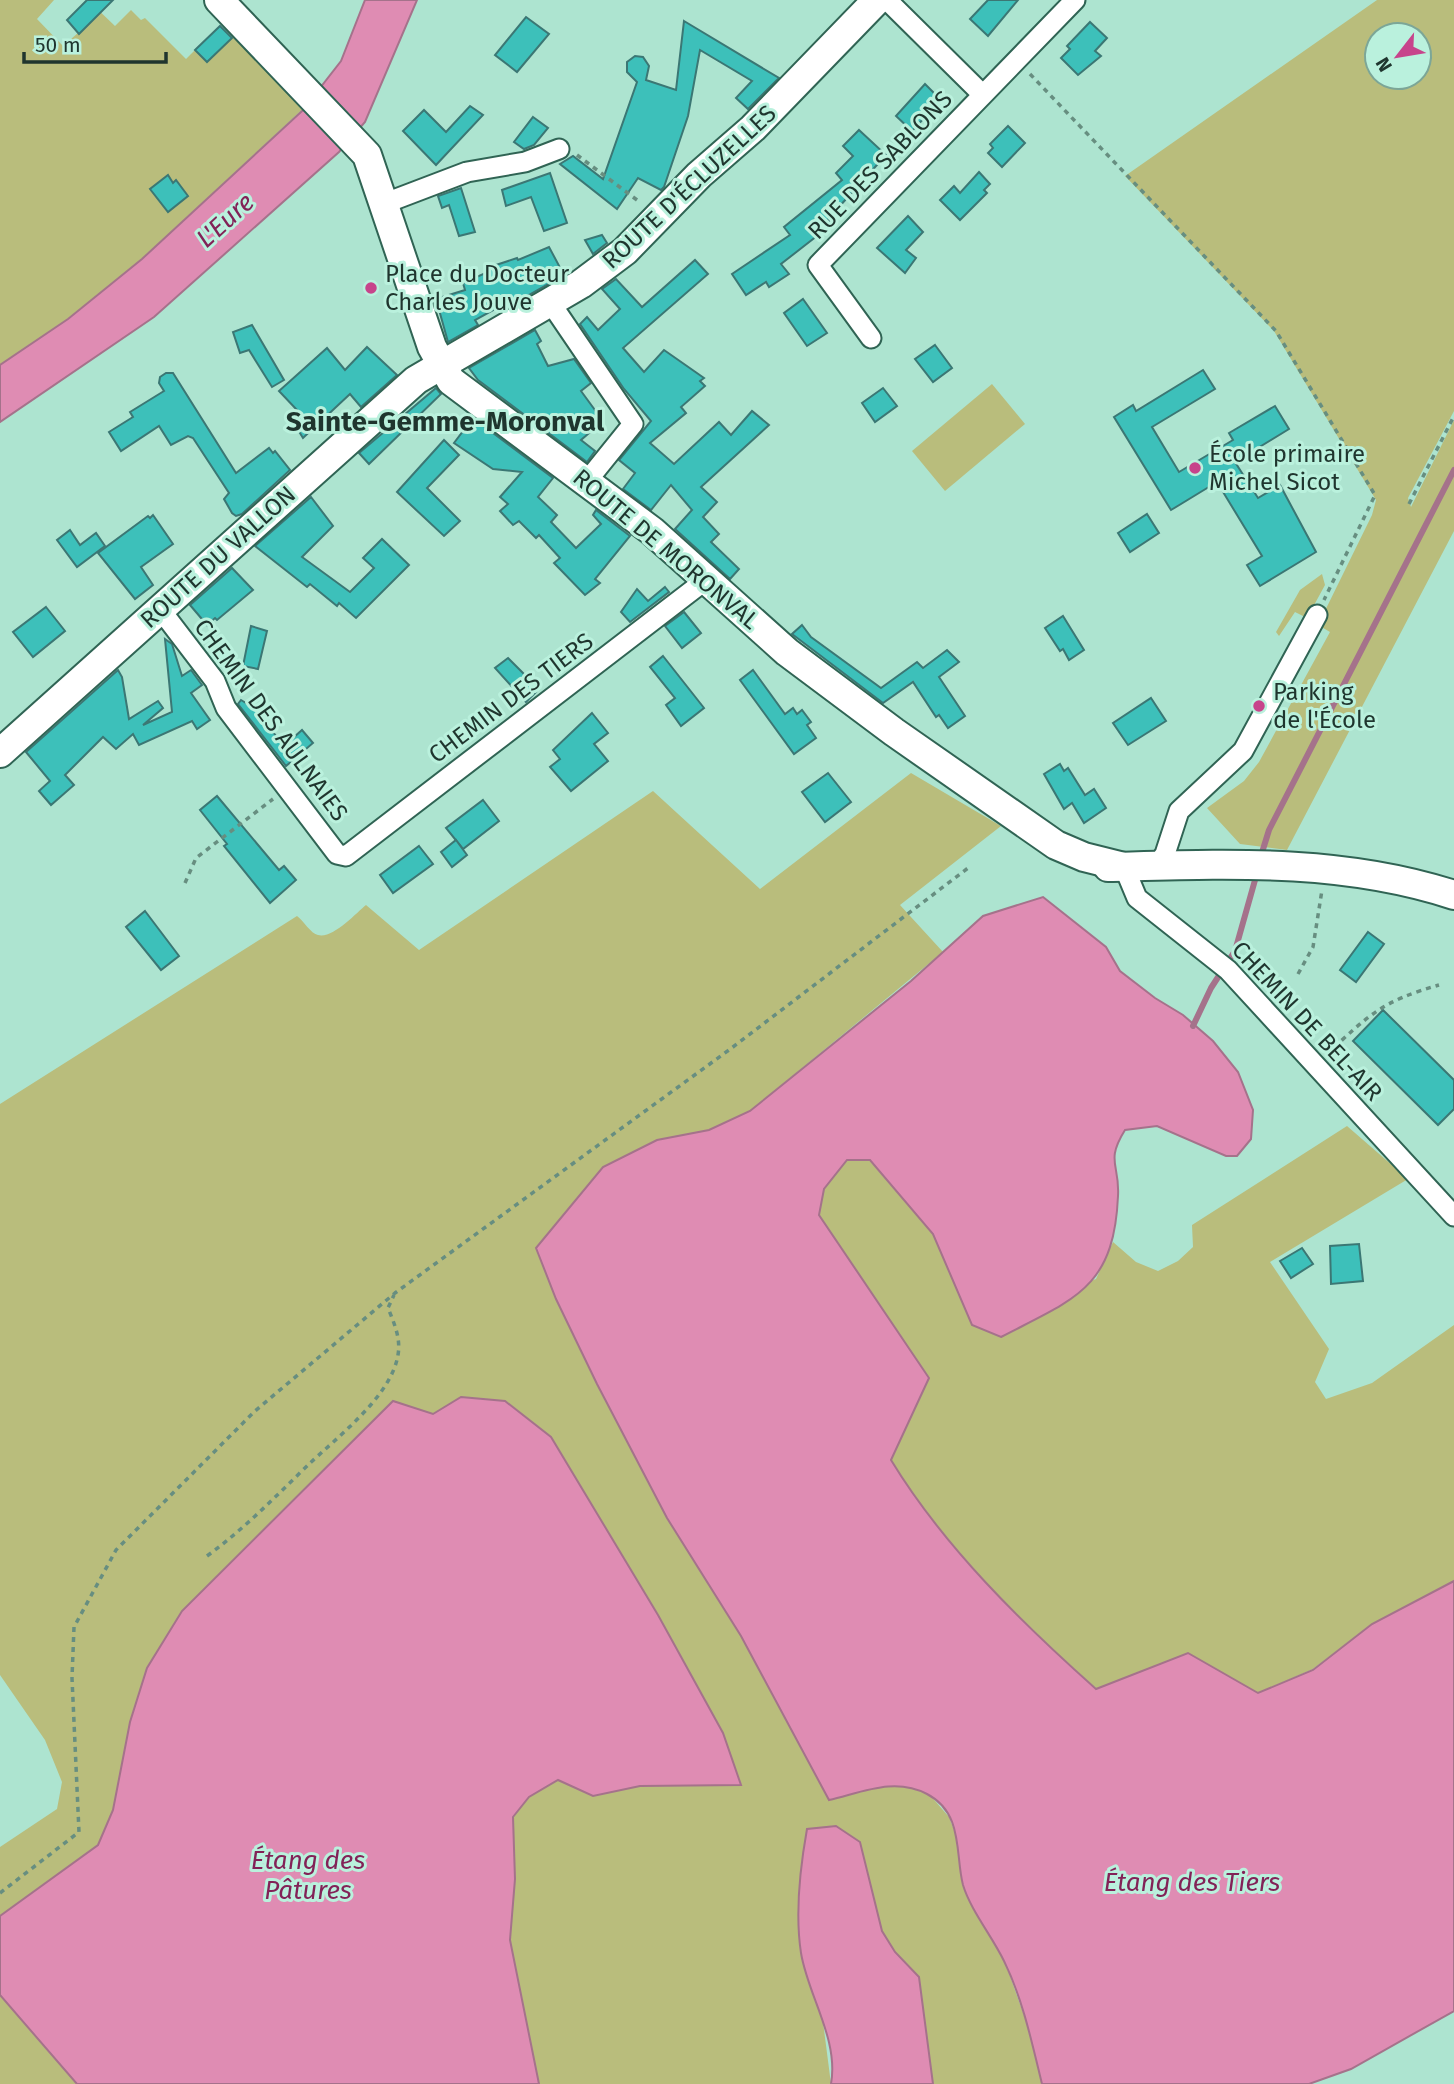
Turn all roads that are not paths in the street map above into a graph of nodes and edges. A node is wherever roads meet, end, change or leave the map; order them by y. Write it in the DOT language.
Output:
graph roads {
  1 [pos="219,0"];
  2 [pos="877,0"];
  3 [pos="887,0"];
  4 [pos="1075,0"];
  5 [pos="982,94"];
  6 [pos="559,149"];
  7 [pos="383,204"];
  8 [pos="550,302"];
  9 [pos="871,338"];
  10 [pos="440,365"];
  11 [pos="587,481"];
  12 [pos="707,579"];
  13 [pos="160,609"];
  14 [pos="1317,615"];
  15 [pos="0,753"];
  16 [pos="345,856"];
  17 [pos="1157,865"];
  18 [pos="1124,867"];
  19 [pos="1454,895"];
  20 [pos="1454,1216"];
  1 -- 7 [label="street"];
  2 -- 8 [label="street, ROUTE D'ÉCLUZELLES"];
  3 -- 5 [label="street, RUE DES SABLONS"];
  4 -- 5 [label="street, RUE DES SABLONS"];
  5 -- 9 [label="street, RUE DES SABLONS"];
  6 -- 7 [label="street"];
  7 -- 10 [label="street"];
  8 -- 10 [label="street, ROUTE D'ÉCLUZELLES"];
  8 -- 11 [label="street"];
  10 -- 11 [label="street, ROUTE DE MORONVAL"];
  10 -- 13 [label="street, ROUTE DU VALLON"];
  11 -- 12 [label="street, ROUTE DE MORONVAL"];
  12 -- 16 [label="street, CHEMIN DES TIERS"];
  12 -- 18 [label="street, ROUTE DE MORONVAL"];
  13 -- 15 [label="street, ROUTE DU VALLON"];
  13 -- 16 [label="street, CHEMIN DES AULNAIES"];
  14 -- 17 [label="street"];
  17 -- 18 [label="street, ROUTE DE MORONVAL"];
  17 -- 19 [label="street, ROUTE DE MORONVAL"];
  18 -- 20 [label="street, CHEMIN DE BEL-AIR"];
}
